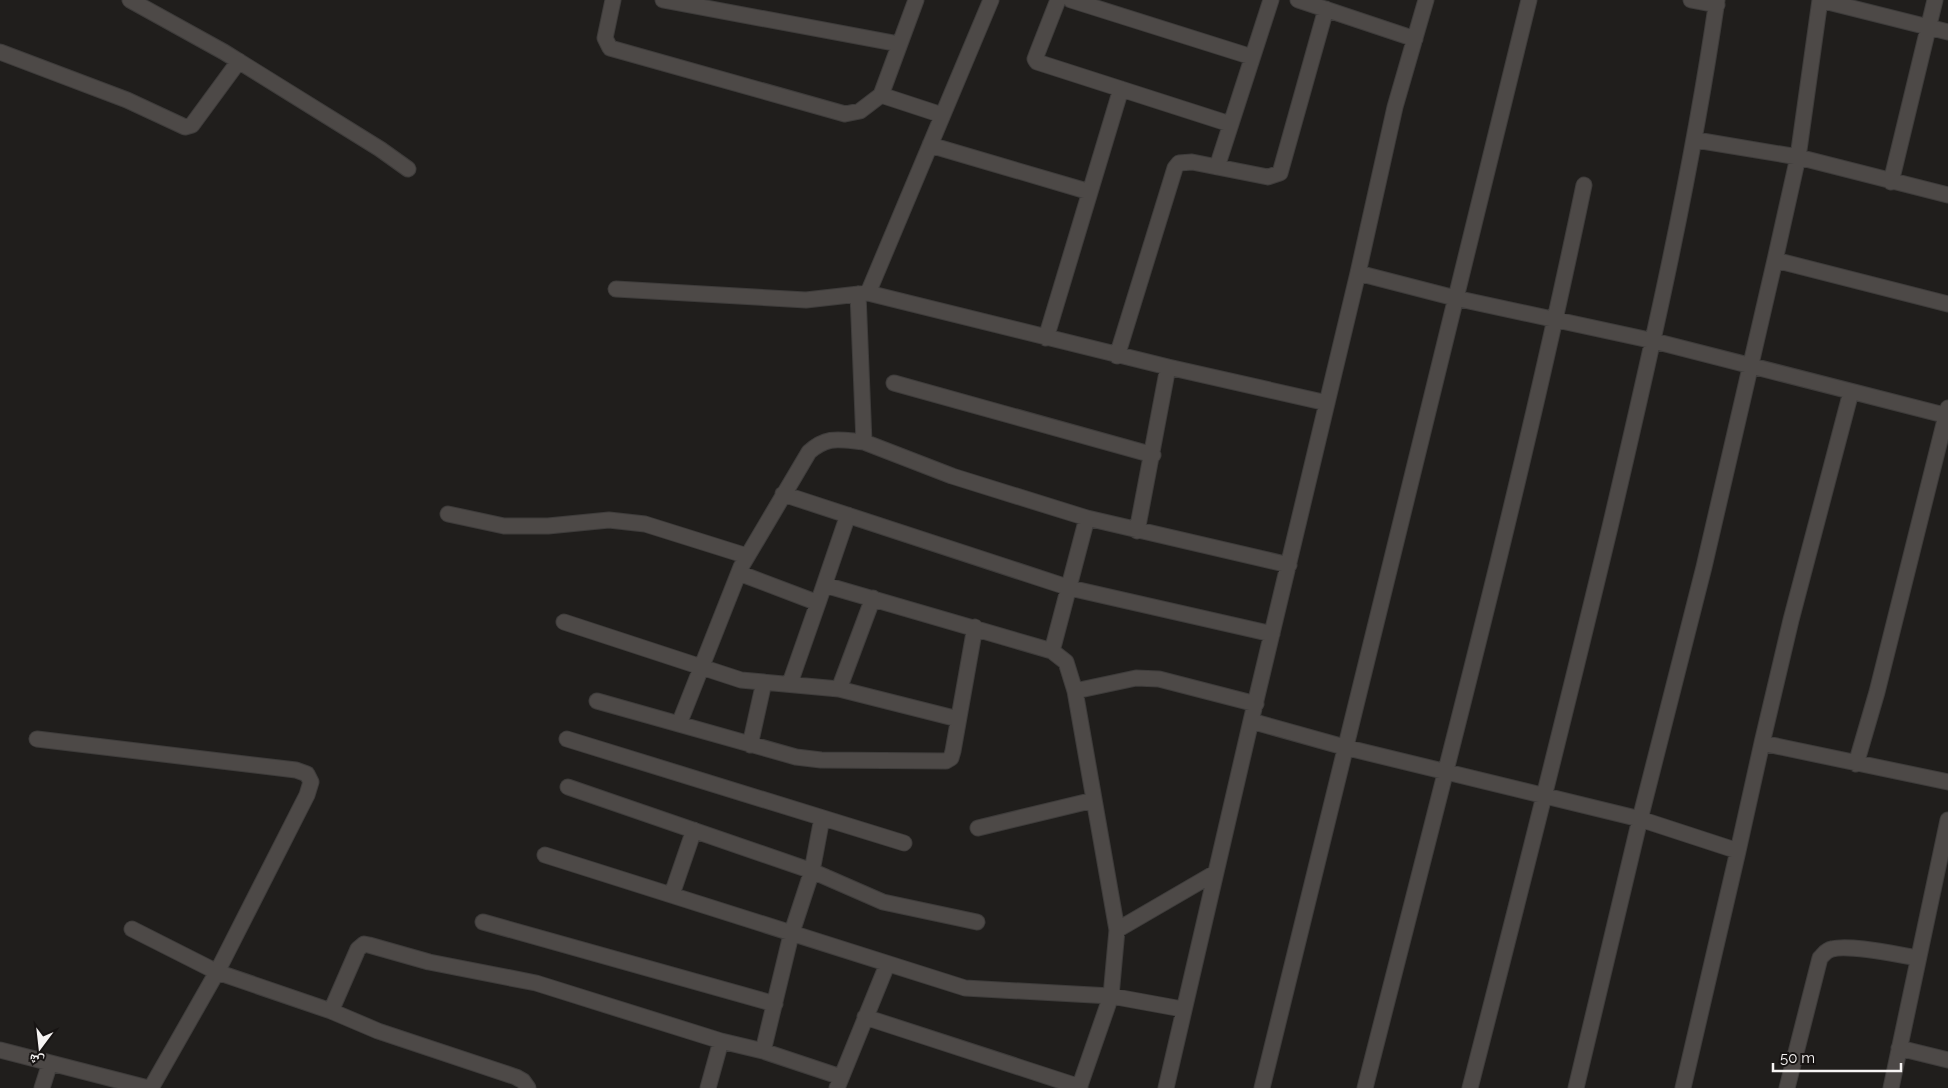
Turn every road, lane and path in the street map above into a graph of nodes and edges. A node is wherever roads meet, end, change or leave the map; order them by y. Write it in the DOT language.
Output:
graph roads {
  1 [pos="130,0"];
  2 [pos="613,0"];
  3 [pos="663,0"];
  4 [pos="916,0"];
  5 [pos="991,0"];
  6 [pos="1058,0"];
  7 [pos="1072,0"];
  8 [pos="1271,0"];
  9 [pos="1298,0"];
  10 [pos="1426,0"];
  11 [pos="1529,0"];
  12 [pos="1691,0"];
  13 [pos="1820,0"];
  14 [pos="1935,0"];
  15 [pos="1717,2"];
  16 [pos="1860,5"];
  17 [pos="1326,9"];
  18 [pos="1928,28"];
  19 [pos="1948,32"];
  20 [pos="1415,39"];
  21 [pos="899,44"];
  22 [pos="0,52"];
  23 [pos="1252,58"];
  24 [pos="239,61"];
  25 [pos="1121,89"];
  26 [pos="881,95"];
  27 [pos="942,115"];
  28 [pos="1230,124"];
  29 [pos="1696,140"];
  30 [pos="930,145"];
  31 [pos="1798,157"];
  32 [pos="1217,167"];
  33 [pos="408,169"];
  34 [pos="1891,182"];
  35 [pos="1584,185"];
  36 [pos="1090,192"];
  37 [pos="1948,195"];
  38 [pos="1775,260"];
  39 [pos="1358,273"];
  40 [pos="616,289"];
  41 [pos="863,294"];
  42 [pos="1455,298"];
  43 [pos="1948,304"];
  44 [pos="1556,321"];
  45 [pos="1046,338"];
  46 [pos="1654,341"];
  47 [pos="1117,356"];
  48 [pos="1751,365"];
  49 [pos="1168,367"];
  50 [pos="894,384"];
  51 [pos="1851,392"];
  52 [pos="1328,403"];
  53 [pos="1947,413"];
  54 [pos="864,442"];
  55 [pos="1153,455"];
  56 [pos="783,494"];
  57 [pos="448,514"];
  58 [pos="848,515"];
  59 [pos="1087,518"];
  60 [pos="1137,531"];
  61 [pos="747,556"];
  62 [pos="1289,566"];
  63 [pos="739,573"];
  64 [pos="825,585"];
  65 [pos="1070,588"];
  66 [pos="873,598"];
  67 [pos="818,603"];
  68 [pos="564,622"];
  69 [pos="975,627"];
  70 [pos="1272,634"];
  71 [pos="1052,651"];
  72 [pos="702,666"];
  73 [pos="764,682"];
  74 [pos="790,684"];
  75 [pos="839,688"];
  76 [pos="1075,691"];
  77 [pos="597,701"];
  78 [pos="1256,704"];
  79 [pos="958,719"];
  80 [pos="1252,721"];
  81 [pos="679,724"];
  82 [pos="38,739"];
  83 [pos="567,739"];
  84 [pos="1762,743"];
  85 [pos="750,745"];
  86 [pos="1344,747"];
  87 [pos="1856,764"];
  88 [pos="1446,771"];
  89 [pos="1948,782"];
  90 [pos="568,787"];
  91 [pos="1546,797"];
  92 [pos="1094,800"];
  93 [pos="822,818"];
  94 [pos="1640,819"];
  95 [pos="1948,820"];
  96 [pos="978,828"];
  97 [pos="694,830"];
  98 [pos="904,843"];
  99 [pos="1738,850"];
  100 [pos="545,854"];
  101 [pos="812,871"];
  102 [pos="1214,874"];
  103 [pos="672,894"];
  104 [pos="483,922"];
  105 [pos="977,922"];
  106 [pos="132,929"];
  107 [pos="1117,930"];
  108 [pos="791,935"];
  109 [pos="1918,958"];
  110 [pos="887,965"];
  111 [pos="217,972"];
  112 [pos="1111,996"];
  113 [pos="774,1004"];
  114 [pos="1182,1008"];
  115 [pos="331,1011"];
  116 [pos="865,1017"];
  117 [pos="720,1041"];
  118 [pos="1899,1048"];
  119 [pos="0,1050"];
  120 [pos="762,1051"];
  121 [pos="1948,1060"];
  122 [pos="50,1063"];
  123 [pos="839,1083"];
  124 [pos="1080,1087"];
  125 [pos="42,1088"];
  126 [pos="150,1088"];
  127 [pos="528,1088"];
  128 [pos="708,1088"];
  129 [pos="1166,1088"];
  130 [pos="1262,1088"];
  131 [pos="1365,1088"];
  132 [pos="1470,1088"];
  133 [pos="1576,1088"];
  134 [pos="1683,1088"];
  135 [pos="1787,1088"];
  136 [pos="1891,1088"];
  1 -- 24 [label="street"];
  2 -- 26 [label="street"];
  3 -- 21 [label="street"];
  4 -- 21 [label="street"];
  5 -- 27 [label="street"];
  6 -- 25 [label="street"];
  7 -- 23 [label="street"];
  8 -- 23 [label="street"];
  9 -- 17 [label="street"];
  10 -- 20 [label="street"];
  11 -- 42 [label="street"];
  12 -- 15 [label="street"];
  13 -- 16 [label="street"];
  13 -- 31 [label="street"];
  14 -- 18 [label="street"];
  15 -- 29 [label="street"];
  16 -- 18 [label="street"];
  17 -- 20 [label="street"];
  17 -- 32 [label="street"];
  18 -- 19 [label="street"];
  18 -- 34 [label="street"];
  20 -- 39 [label="street"];
  21 -- 26 [label="street"];
  22 -- 24 [label="street"];
  23 -- 28 [label="street"];
  24 -- 33 [label="street"];
  25 -- 28 [label="street"];
  25 -- 36 [label="street"];
  26 -- 27 [label="street"];
  27 -- 30 [label="street"];
  28 -- 32 [label="street"];
  29 -- 31 [label="street"];
  29 -- 46 [label="street"];
  30 -- 36 [label="street"];
  30 -- 41 [label="street"];
  31 -- 34 [label="street"];
  31 -- 38 [label="street"];
  32 -- 47 [label="street"];
  34 -- 37 [label="street"];
  35 -- 44 [label="street"];
  36 -- 45 [label="street"];
  38 -- 43 [label="street"];
  38 -- 48 [label="street"];
  39 -- 42 [label="street"];
  39 -- 52 [label="street"];
  40 -- 41 [label="street"];
  41 -- 45 [label="street"];
  41 -- 54 [label="street"];
  42 -- 44 [label="street"];
  42 -- 86 [label="street"];
  44 -- 46 [label="street"];
  44 -- 88 [label="street"];
  45 -- 47 [label="street"];
  46 -- 48 [label="street"];
  46 -- 91 [label="street"];
  47 -- 49 [label="street"];
  48 -- 51 [label="street"];
  48 -- 94 [label="street"];
  49 -- 52 [label="street"];
  49 -- 55 [label="street"];
  50 -- 55 [label="street"];
  51 -- 53 [label="street"];
  51 -- 84 [label="street"];
  52 -- 62 [label="street"];
  53 -- 87 [label="street"];
  54 -- 56 [label="street"];
  54 -- 59 [label="street"];
  55 -- 60 [label="street"];
  56 -- 58 [label="street"];
  56 -- 61 [label="street"];
  57 -- 61 [label="street"];
  58 -- 64 [label="street"];
  58 -- 65 [label="street"];
  59 -- 60 [label="street"];
  59 -- 65 [label="street"];
  60 -- 62 [label="street"];
  61 -- 63 [label="street"];
  62 -- 70 [label="street"];
  63 -- 67 [label="street"];
  63 -- 72 [label="street"];
  64 -- 66 [label="street"];
  64 -- 67 [label="street"];
  65 -- 70 [label="street"];
  65 -- 71 [label="street"];
  66 -- 69 [label="street"];
  66 -- 75 [label="street"];
  67 -- 74 [label="street"];
  68 -- 72 [label="street"];
  69 -- 71 [label="street"];
  69 -- 79 [label="street"];
  70 -- 78 [label="street"];
  71 -- 76 [label="street"];
  72 -- 73 [label="street"];
  72 -- 81 [label="street"];
  73 -- 74 [label="street"];
  73 -- 85 [label="street"];
  74 -- 75 [label="street"];
  75 -- 79 [label="street"];
  76 -- 78 [label="street"];
  76 -- 92 [label="street"];
  77 -- 81 [label="street"];
  78 -- 80 [label="street"];
  79 -- 85 [label="street"];
  80 -- 86 [label="street"];
  80 -- 102 [label="street"];
  81 -- 85 [label="street"];
  82 -- 111 [label="street"];
  83 -- 93 [label="street"];
  84 -- 87 [label="street"];
  84 -- 99 [label="street"];
  86 -- 88 [label="street"];
  86 -- 130 [label="street"];
  87 -- 89 [label="street"];
  88 -- 91 [label="street"];
  88 -- 131 [label="street"];
  90 -- 97 [label="street"];
  91 -- 94 [label="street"];
  91 -- 132 [label="street"];
  92 -- 96 [label="street"];
  92 -- 107 [label="street"];
  93 -- 98 [label="street"];
  93 -- 101 [label="street"];
  94 -- 99 [label="street"];
  94 -- 133 [label="street"];
  95 -- 109 [label="street"];
  97 -- 101 [label="street"];
  97 -- 103 [label="street"];
  99 -- 134 [label="street"];
  100 -- 103 [label="street"];
  101 -- 105 [label="street"];
  101 -- 108 [label="street"];
  102 -- 107 [label="street"];
  102 -- 114 [label="street"];
  103 -- 108 [label="street"];
  104 -- 113 [label="street"];
  106 -- 111 [label="street"];
  107 -- 112 [label="street"];
  108 -- 110 [label="street"];
  108 -- 113 [label="street"];
  109 -- 118 [label="street"];
  109 -- 135 [label="street"];
  110 -- 112 [label="street"];
  110 -- 116 [label="street"];
  111 -- 115 [label="street"];
  111 -- 126 [label="street"];
  112 -- 114 [label="street"];
  112 -- 124 [label="street"];
  113 -- 120 [label="street"];
  114 -- 129 [label="street"];
  115 -- 117 [label="street"];
  115 -- 127 [label="street"];
  116 -- 123 [label="street"];
  116 -- 124 [label="street"];
  117 -- 120 [label="street"];
  117 -- 128 [label="street"];
  118 -- 121 [label="street"];
  118 -- 136 [label="street"];
  119 -- 122 [label="street"];
  120 -- 123 [label="street"];
  122 -- 125 [label="street"];
  122 -- 126 [label="street"];
}
